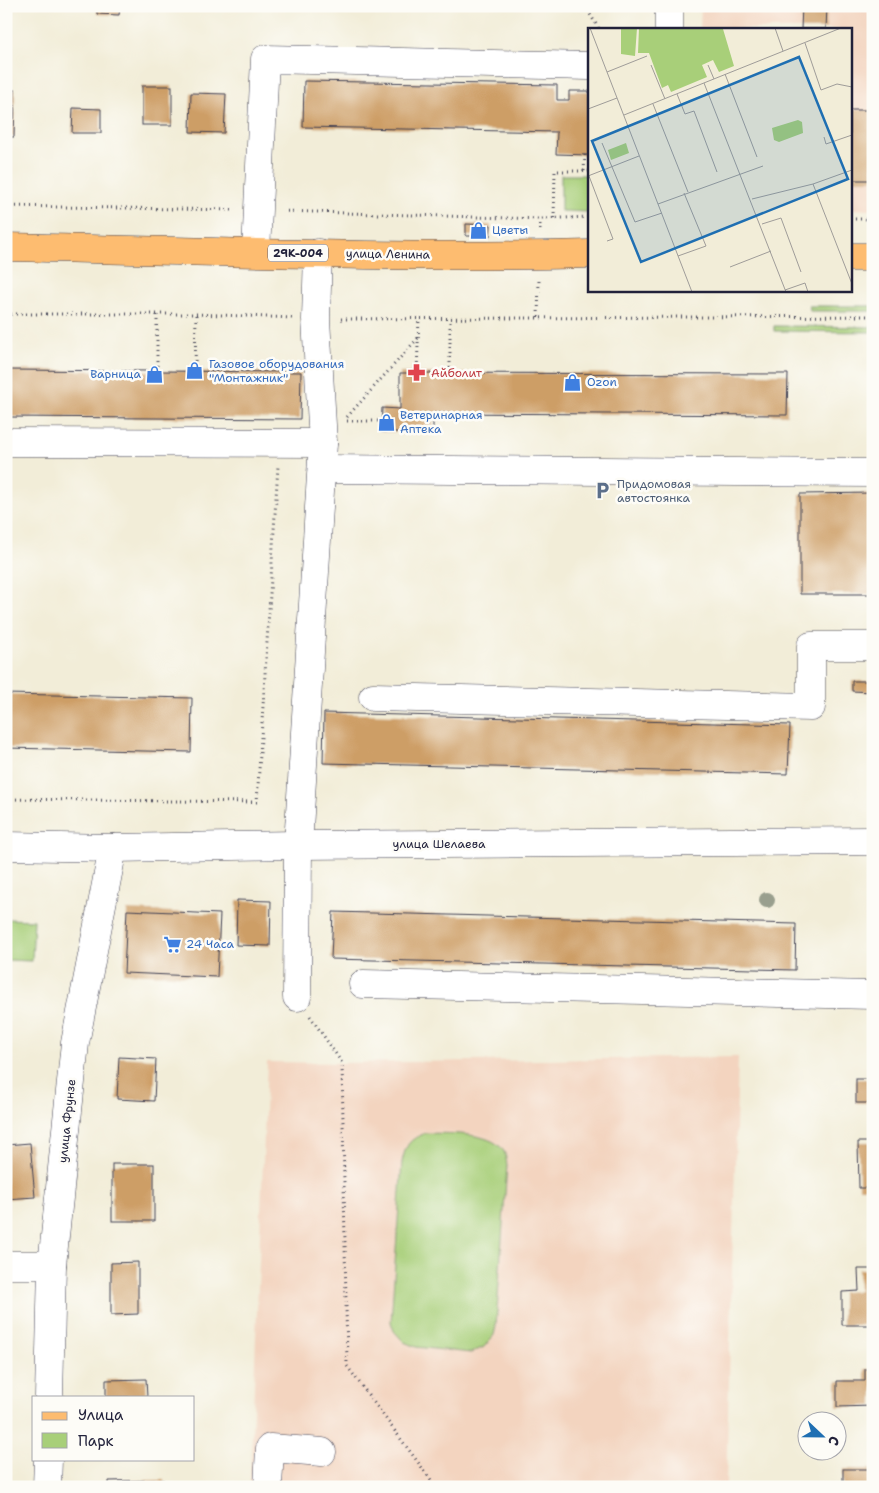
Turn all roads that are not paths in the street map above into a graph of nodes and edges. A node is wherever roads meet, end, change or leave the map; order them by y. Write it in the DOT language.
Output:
graph roads {
  1 [pos="669,6"];
  2 [pos="669,28"];
  3 [pos="588,66"];
  4 [pos="6,247"];
  5 [pos="256,252"];
  6 [pos="318,253"];
  7 [pos="588,254"];
  8 [pos="852,257"];
  9 [pos="873,257"];
  10 [pos="6,442"];
  11 [pos="322,456"];
  12 [pos="873,472"];
  13 [pos="873,646"];
  14 [pos="373,697"];
  15 [pos="873,841"];
  16 [pos="298,845"];
  17 [pos="6,846"];
  18 [pos="113,848"];
  19 [pos="363,984"];
  20 [pos="873,996"];
  21 [pos="297,997"];
  22 [pos="6,1265"];
  23 [pos="52,1265"];
  24 [pos="49,1396"];
  25 [pos="322,1452"];
  26 [pos="48,1460"];
  27 [pos="47,1487"];
  28 [pos="268,1487"];
  1 -- 2 [label="street"];
  3 -- 5 [label="street"];
  4 -- 5 [label="main road, улица Ленина / 29К-004"];
  5 -- 6 [label="main road, улица Ленина / 29К-004"];
  6 -- 7 [label="main road, улица Ленина / 29К-004"];
  6 -- 11 [label="street"];
  8 -- 9 [label="main road"];
  10 -- 11 [label="street"];
  11 -- 12 [label="street"];
  11 -- 16 [label="street"];
  13 -- 14 [label="street"];
  15 -- 16 [label="street, улица Шелаева"];
  16 -- 18 [label="street, улица Шелаева"];
  16 -- 21 [label="street"];
  17 -- 18 [label="street, улица Шелаева"];
  18 -- 23 [label="street, улица Фрунзе"];
  19 -- 20 [label="street"];
  22 -- 23 [label="street"];
  23 -- 24 [label="street, улица Фрунзе"];
  25 -- 28 [label="street"];
  26 -- 27 [label="street"];
}
